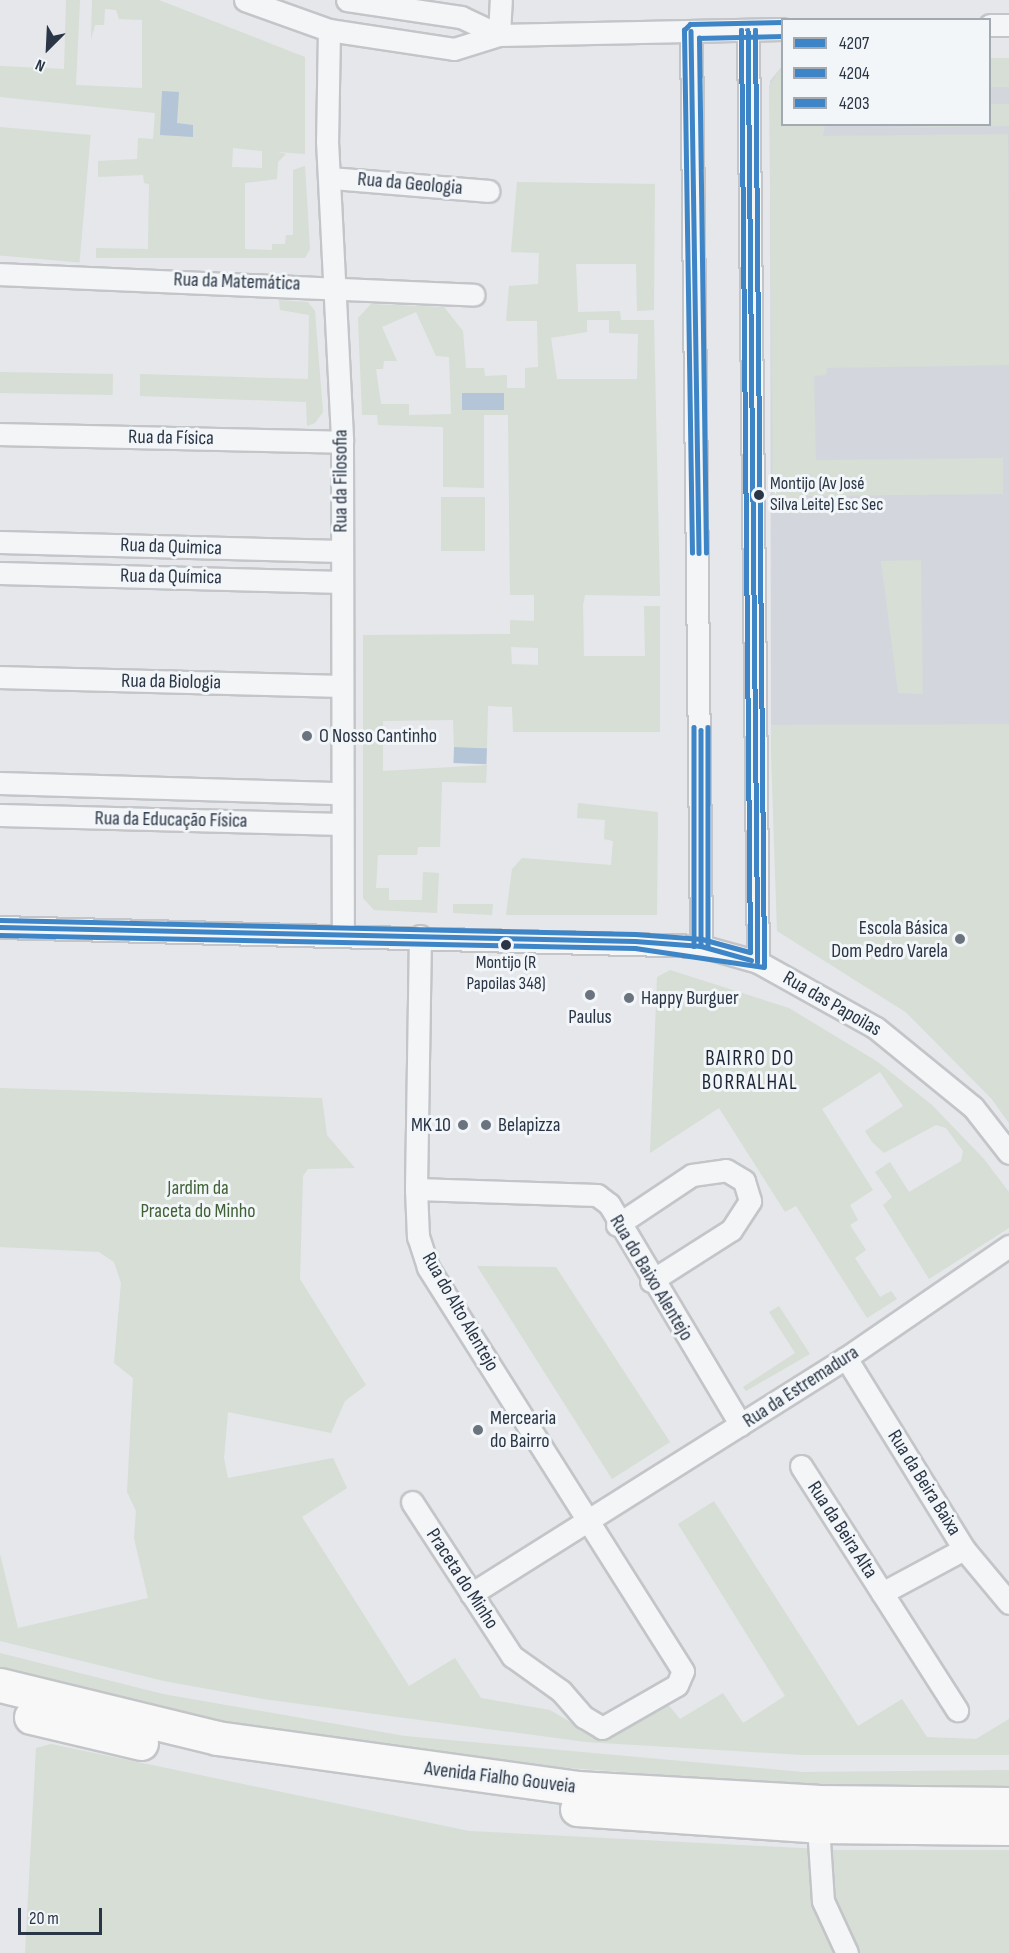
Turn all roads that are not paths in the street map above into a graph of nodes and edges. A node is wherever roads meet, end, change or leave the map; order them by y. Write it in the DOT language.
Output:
graph roads {
  1 [pos="245,0"];
  2 [pos="347,0"];
  3 [pos="501,0"];
  4 [pos="991,25"];
  5 [pos="1009,25"];
  6 [pos="781,29"];
  7 [pos="329,30"];
  8 [pos="748,30"];
  9 [pos="691,31"];
  10 [pos="499,34"];
  11 [pos="331,177"];
  12 [pos="488,191"];
  13 [pos="0,274"];
  14 [pos="333,285"];
  15 [pos="474,295"];
  16 [pos="0,434"];
  17 [pos="342,442"];
  18 [pos="0,542"];
  19 [pos="61,544"];
  20 [pos="341,551"];
  21 [pos="0,573"];
  22 [pos="64,575"];
  23 [pos="342,582"];
  24 [pos="0,677"];
  25 [pos="342,686"];
  26 [pos="0,783"];
  27 [pos="58,784"];
  28 [pos="342,793"];
  29 [pos="0,815"];
  30 [pos="58,817"];
  31 [pos="342,824"];
  32 [pos="0,927"];
  33 [pos="343,933"];
  34 [pos="420,936"];
  35 [pos="701,946"];
  36 [pos="758,962"];
  37 [pos="1009,1153"];
  38 [pos="416,1189"];
  39 [pos="617,1225"];
  40 [pos="1009,1246"];
  41 [pos="651,1281"];
  42 [pos="846,1358"];
  43 [pos="741,1425"];
  44 [pos="801,1466"];
  45 [pos="412,1502"];
  46 [pos="587,1520"];
  47 [pos="964,1549"];
  48 [pos="882,1593"];
  49 [pos="471,1594"];
  50 [pos="1009,1603"];
  51 [pos="512,1656"];
  52 [pos="0,1685"];
  53 [pos="0,1708"];
  54 [pos="957,1710"];
  55 [pos="1009,1804"];
  56 [pos="818,1826"];
  57 [pos="1009,1828"];
  58 [pos="847,1953"];
  1 -- 7 [label="street"];
  2 -- 10 [label="street"];
  3 -- 10 [label="street"];
  4 -- 5 [label="street"];
  6 -- 8 [label="street"];
  7 -- 10 [label="street"];
  7 -- 11 [label="street, Rua da Filosofia"];
  8 -- 9 [label="street"];
  8 -- 36 [label="street"];
  9 -- 10 [label="street"];
  9 -- 35 [label="street"];
  11 -- 12 [label="street, Rua da Geologia"];
  11 -- 14 [label="street, Rua da Filosofia"];
  13 -- 14 [label="street, Rua da Matemática"];
  14 -- 15 [label="street, Rua da Matemática"];
  14 -- 17 [label="street, Rua da Filosofia"];
  16 -- 17 [label="street, Rua da Física"];
  17 -- 20 [label="street, Rua da Filosofia"];
  18 -- 19 [label="street, Rua da Quimica"];
  19 -- 20 [label="street, Rua da Quimica"];
  19 -- 22 [label="street"];
  20 -- 23 [label="street, Rua da Filosofia"];
  21 -- 22 [label="street, Rua da Química"];
  22 -- 23 [label="street, Rua da Química"];
  23 -- 25 [label="street, Rua da Filosofia"];
  24 -- 25 [label="street, Rua da Biologia"];
  25 -- 28 [label="street, Rua da Filosofia"];
  26 -- 27 [label="street, Rua da Educação Física"];
  27 -- 28 [label="street, Rua da Educação Física"];
  27 -- 30 [label="street"];
  28 -- 31 [label="street, Rua da Filosofia"];
  29 -- 30 [label="street, Rua da Educação Física"];
  30 -- 31 [label="street, Rua da Educação Física"];
  31 -- 33 [label="street, Rua da Filosofia"];
  32 -- 33 [label="street, Rua das Papoilas"];
  33 -- 34 [label="street, Rua das Papoilas"];
  34 -- 35 [label="street, Rua das Papoilas"];
  34 -- 38 [label="street, Rua do Alto Alentejo"];
  35 -- 36 [label="street, Rua das Papoilas"];
  36 -- 37 [label="street, Rua das Papoilas"];
  38 -- 39 [label="street, Rua do Baixo Alentejo"];
  38 -- 46 [label="street, Rua do Alto Alentejo"];
  39 -- 41 [label="street, Rua do Baixo Alentejo"];
  39 -- 41 [label="street"];
  40 -- 42 [label="street, Rua da Estremadura"];
  41 -- 43 [label="street, Rua do Baixo Alentejo"];
  42 -- 43 [label="street, Rua da Estremadura"];
  42 -- 47 [label="street, Rua da Beira Baixa"];
  43 -- 46 [label="street, Rua da Estremadura"];
  44 -- 48 [label="street, Rua da Beira Alta"];
  45 -- 49 [label="street, Praceta do Minho"];
  46 -- 49 [label="street, Rua da Estremadura"];
  46 -- 51 [label="street, Rua do Alto Alentejo"];
  47 -- 48 [label="street, Rua da Beira Alta"];
  47 -- 50 [label="street, Rua da Beira Baixa"];
  48 -- 54 [label="street, Rua da Beira Alta"];
  49 -- 51 [label="street, Praceta do Minho"];
  52 -- 55 [label="main road, Avenida Fialho Gouveia"];
  53 -- 56 [label="main road, Avenida Fialho Gouveia"];
  56 -- 57 [label="main road, Avenida Fialho Gouveia"];
  56 -- 58 [label="street"];
}
